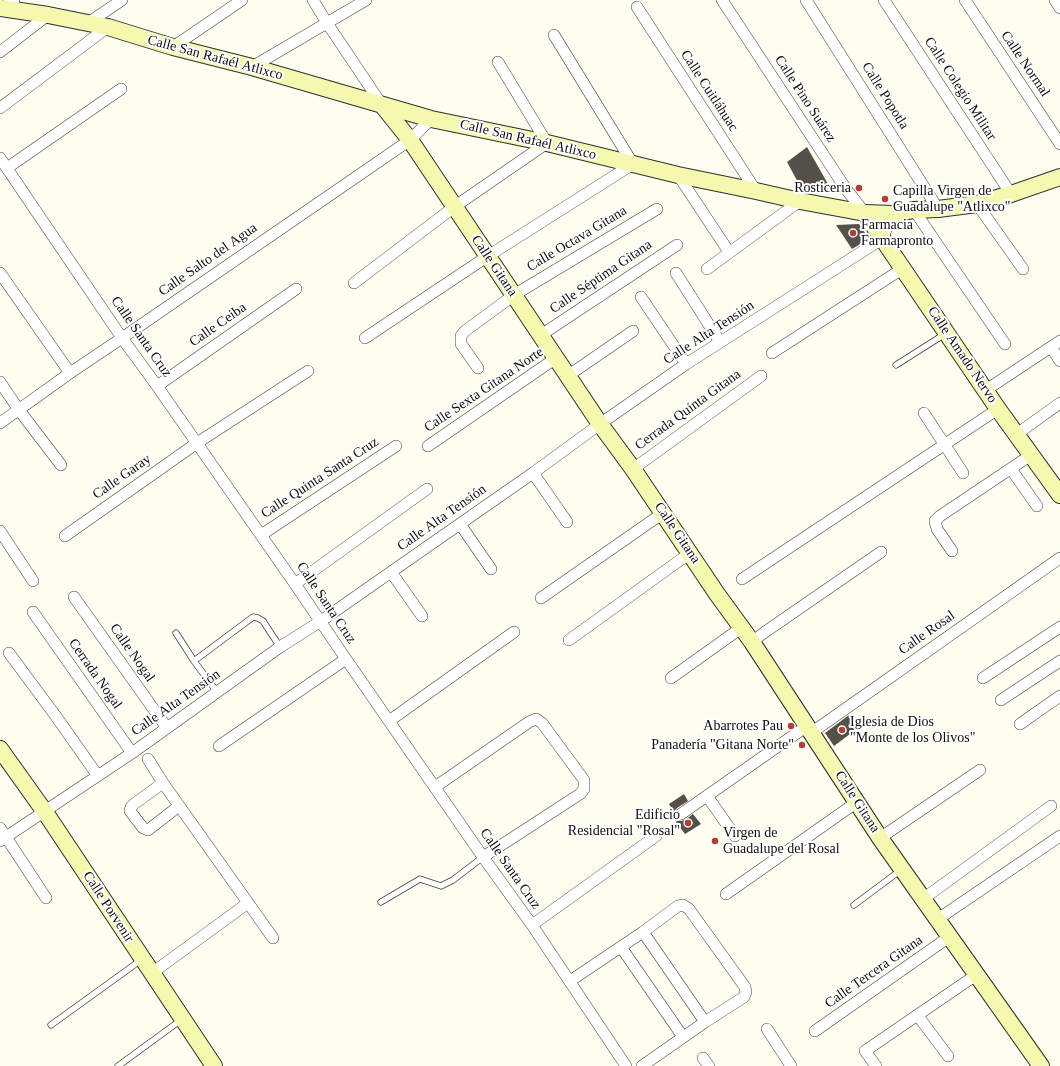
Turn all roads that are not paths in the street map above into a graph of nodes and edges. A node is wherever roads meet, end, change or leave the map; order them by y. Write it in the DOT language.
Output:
graph roads {
  1 [pos="122,0"];
  2 [pos="242,0"];
  3 [pos="313,0"];
  4 [pos="366,0"];
  5 [pos="722,0"];
  6 [pos="806,0"];
  7 [pos="884,0"];
  8 [pos="964,0"];
  9 [pos="1055,0"];
  10 [pos="5,5"];
  11 [pos="637,7"];
  12 [pos="1060,8"];
  13 [pos="48,15"];
  14 [pos="88,23"];
  15 [pos="327,23"];
  16 [pos="108,27"];
  17 [pos="554,35"];
  18 [pos="173,47"];
  19 [pos="0,52"];
  20 [pos="498,62"];
  21 [pos="252,67"];
  22 [pos="121,89"];
  23 [pos="382,105"];
  24 [pos="0,108"];
  25 [pos="431,119"];
  26 [pos="410,140"];
  27 [pos="547,143"];
  28 [pos="1060,144"];
  29 [pos="0,158"];
  30 [pos="633,164"];
  31 [pos="7,168"];
  32 [pos="678,175"];
  33 [pos="1060,177"];
  34 [pos="756,191"];
  35 [pos="1011,194"];
  36 [pos="800,201"];
  37 [pos="977,204"];
  38 [pos="454,206"];
  39 [pos="657,209"];
  40 [pos="938,209"];
  41 [pos="914,210"];
  42 [pos="865,213"];
  43 [pos="893,214"];
  44 [pos="882,239"];
  45 [pos="677,245"];
  46 [pos="729,252"];
  47 [pos="488,256"];
  48 [pos="706,269"];
  49 [pos="902,269"];
  50 [pos="1023,269"];
  51 [pos="0,273"];
  52 [pos="676,273"];
  53 [pos="354,283"];
  54 [pos="296,289"];
  55 [pos="514,295"];
  56 [pos="641,297"];
  57 [pos="633,331"];
  58 [pos="947,333"];
  59 [pos="541,335"];
  60 [pos="122,338"];
  61 [pos="366,338"];
  62 [pos="720,342"];
  63 [pos="1005,344"];
  64 [pos="1055,344"];
  65 [pos="772,353"];
  66 [pos="556,358"];
  67 [pos="1060,361"];
  68 [pos="686,364"];
  69 [pos="896,364"];
  70 [pos="478,368"];
  71 [pos="308,371"];
  72 [pos="70,373"];
  73 [pos="569,375"];
  74 [pos="761,376"];
  75 [pos="0,382"];
  76 [pos="157,386"];
  77 [pos="986,390"];
  78 [pos="1060,403"];
  79 [pos="998,409"];
  80 [pos="19,410"];
  81 [pos="924,413"];
  82 [pos="0,423"];
  83 [pos="600,424"];
  84 [pos="1017,434"];
  85 [pos="197,443"];
  86 [pos="944,444"];
  87 [pos="396,446"];
  88 [pos="428,446"];
  89 [pos="1031,455"];
  90 [pos="61,465"];
  91 [pos="633,469"];
  92 [pos="1011,469"];
  93 [pos="532,473"];
  94 [pos="963,473"];
  95 [pos="427,489"];
  96 [pos="1060,495"];
  97 [pos="1037,506"];
  98 [pos="663,513"];
  99 [pos="567,522"];
  100 [pos="460,524"];
  101 [pos="0,531"];
  102 [pos="261,535"];
  103 [pos="65,536"];
  104 [pos="952,551"];
  105 [pos="881,552"];
  106 [pos="690,553"];
  107 [pos="1060,558"];
  108 [pos="491,569"];
  109 [pos="391,572"];
  110 [pos="742,579"];
  111 [pos="33,581"];
  112 [pos="295,584"];
  113 [pos="74,596"];
  114 [pos="541,598"];
  115 [pos="34,612"];
  116 [pos="422,616"];
  117 [pos="321,621"];
  118 [pos="1060,627"];
  119 [pos="741,628"];
  120 [pos="514,632"];
  121 [pos="176,633"];
  122 [pos="569,640"];
  123 [pos="752,642"];
  124 [pos="280,647"];
  125 [pos="9,653"];
  126 [pos="346,659"];
  127 [pos="194,661"];
  128 [pos="1060,661"];
  129 [pos="671,678"];
  130 [pos="983,678"];
  131 [pos="217,692"];
  132 [pos="1060,696"];
  133 [pos="1001,700"];
  134 [pos="389,721"];
  135 [pos="1020,724"];
  136 [pos="167,728"];
  137 [pos="809,729"];
  138 [pos="219,746"];
  139 [pos="0,749"];
  140 [pos="132,752"];
  141 [pos="148,759"];
  142 [pos="980,770"];
  143 [pos="98,776"];
  144 [pos="163,783"];
  145 [pos="435,787"];
  146 [pos="707,796"];
  147 [pos="857,802"];
  148 [pos="179,806"];
  149 [pos="1052,806"];
  150 [pos="45,812"];
  151 [pos="681,814"];
  152 [pos="2,836"];
  153 [pos="656,836"];
  154 [pos="735,836"];
  155 [pos="1060,836"];
  156 [pos="880,838"];
  157 [pos="483,857"];
  158 [pos="903,869"];
  159 [pos="726,894"];
  160 [pos="46,898"];
  161 [pos="923,899"];
  162 [pos="381,902"];
  163 [pos="248,903"];
  164 [pos="854,905"];
  165 [pos="938,919"];
  166 [pos="532,925"];
  167 [pos="643,932"];
  168 [pos="950,937"];
  169 [pos="273,938"];
  170 [pos="621,947"];
  171 [pos="142,959"];
  172 [pos="152,973"];
  173 [pos="976,975"];
  174 [pos="570,981"];
  175 [pos="918,1016"];
  176 [pos="183,1019"];
  177 [pos="705,1022"];
  178 [pos="50,1026"];
  179 [pos="767,1029"];
  180 [pos="815,1031"];
  181 [pos="683,1037"];
  182 [pos="948,1056"];
  183 [pos="119,1066"];
  184 [pos="214,1066"];
  185 [pos="626,1066"];
  186 [pos="642,1066"];
  187 [pos="791,1066"];
  188 [pos="876,1066"];
  189 [pos="1041,1066"];
  1 -- 14 [label="street"];
  2 -- 18 [label="street"];
  3 -- 15 [label="street, Calle Gitana"];
  4 -- 15 [label="street"];
  5 -- 42 [label="street, Calle Pino Suárez"];
  6 -- 40 [label="street, Calle Popotla"];
  7 -- 35 [label="street, Calle Colegio Militar"];
  8 -- 28 [label="street, Calle Normal"];
  9 -- 12 [label="street"];
  10 -- 13 [label="street, Calle San Rafaél Atlixco"];
  11 -- 34 [label="street, Calle Cuitláhuac"];
  13 -- 14 [label="street, Calle San Rafaél Atlixco"];
  13 -- 19 [label="street"];
  14 -- 16 [label="street, Calle San Rafaél Atlixco"];
  15 -- 21 [label="street"];
  15 -- 23 [label="street, Calle Gitana"];
  16 -- 18 [label="street, Calle San Rafaél Atlixco"];
  16 -- 24 [label="street"];
  17 -- 30 [label="street"];
  18 -- 21 [label="street, Calle San Rafaél Atlixco"];
  20 -- 27 [label="street"];
  21 -- 23 [label="street, Calle San Rafaél Atlixco"];
  22 -- 31 [label="street"];
  23 -- 25 [label="street, Calle San Rafaél Atlixco"];
  23 -- 26 [label="street, Calle Gitana"];
  25 -- 26 [label="street, Calle Salto del Agua"];
  25 -- 27 [label="street, Calle San Rafaél Atlixco"];
  26 -- 38 [label="street, Calle Gitana"];
  26 -- 60 [label="street, Calle Salto del Agua"];
  27 -- 30 [label="street, Calle San Rafaél Atlixco"];
  27 -- 38 [label="street"];
  29 -- 31 [label="street, Calle Santa Cruz"];
  30 -- 32 [label="street, Calle San Rafaél Atlixco"];
  30 -- 47 [label="street"];
  31 -- 60 [label="street, Calle Santa Cruz"];
  32 -- 34 [label="street, Calle San Rafaél Atlixco"];
  32 -- 46 [label="street"];
  33 -- 35 [label="street, Calle San Rafaél Atlixco"];
  34 -- 36 [label="street, Calle San Rafaél Atlixco"];
  35 -- 37 [label="street, Calle San Rafaél Atlixco"];
  36 -- 42 [label="street, Calle San Rafaél Atlixco"];
  36 -- 46 [label="street"];
  37 -- 40 [label="street, Calle San Rafaél Atlixco"];
  37 -- 50 [label="street"];
  38 -- 47 [label="street, Calle Gitana"];
  38 -- 53 [label="street"];
  39 -- 55 [label="street, Calle Octava Gitana"];
  40 -- 41 [label="street, Calle San Rafaél Atlixco"];
  41 -- 43 [label="street, Calle San Rafaél Atlixco"];
  41 -- 63 [label="street"];
  42 -- 43 [label="street, Calle San Rafaél Atlixco"];
  42 -- 44 [label="street, Calle Amado Nervo"];
  43 -- 44 [label="street"];
  44 -- 49 [label="street, Calle Amado Nervo"];
  44 -- 62 [label="street, Calle Alta Tensión"];
  45 -- 59 [label="street, Calle Séptima Gitana"];
  46 -- 48 [label="street"];
  47 -- 55 [label="street, Calle Gitana"];
  47 -- 61 [label="street"];
  49 -- 58 [label="street, Calle Amado Nervo"];
  49 -- 65 [label="street"];
  51 -- 72 [label="street"];
  52 -- 62 [label="street"];
  54 -- 76 [label="street, Calle Ceiba"];
  55 -- 59 [label="street, Calle Gitana"];
  55 -- 70 [label="street, Calle Octava Gitana"];
  56 -- 68 [label="street"];
  57 -- 73 [label="street"];
  58 -- 69 [label="lane"];
  58 -- 77 [label="street, Calle Amado Nervo"];
  59 -- 66 [label="street, Calle Gitana"];
  60 -- 72 [label="street, Calle Salto del Agua"];
  60 -- 76 [label="street, Calle Santa Cruz"];
  62 -- 68 [label="street, Calle Alta Tensión"];
  64 -- 67 [label="street"];
  64 -- 77 [label="street"];
  66 -- 73 [label="street, Calle Gitana"];
  66 -- 88 [label="street, Calle Sexta Gitana Norte"];
  68 -- 83 [label="street, Calle Alta Tensión"];
  71 -- 85 [label="street, Calle Garay"];
  72 -- 80 [label="street, Calle Salto del Agua"];
  73 -- 83 [label="street, Calle Gitana"];
  74 -- 91 [label="street, Cerrada Quinta Gitana"];
  75 -- 80 [label="street"];
  76 -- 85 [label="street, Calle Santa Cruz"];
  77 -- 79 [label="street, Calle Amado Nervo"];
  78 -- 84 [label="street"];
  79 -- 84 [label="street, Calle Amado Nervo"];
  79 -- 86 [label="street"];
  80 -- 82 [label="street, Calle Salto del Agua"];
  80 -- 90 [label="street"];
  81 -- 86 [label="street"];
  83 -- 91 [label="street, Calle Gitana"];
  83 -- 93 [label="street, Calle Alta Tensión"];
  84 -- 89 [label="street, Calle Amado Nervo"];
  85 -- 102 [label="street, Calle Santa Cruz"];
  85 -- 103 [label="street, Calle Garay"];
  86 -- 94 [label="street"];
  86 -- 110 [label="street"];
  87 -- 102 [label="street, Calle Quinta Santa Cruz"];
  89 -- 92 [label="street"];
  89 -- 96 [label="street, Calle Amado Nervo"];
  91 -- 98 [label="street, Calle Gitana"];
  92 -- 97 [label="street"];
  92 -- 104 [label="street"];
  93 -- 99 [label="street"];
  93 -- 100 [label="street, Calle Alta Tensión"];
  95 -- 112 [label="street"];
  98 -- 106 [label="street, Calle Gitana"];
  98 -- 114 [label="street"];
  100 -- 108 [label="street"];
  100 -- 109 [label="street, Calle Alta Tensión"];
  101 -- 111 [label="street"];
  102 -- 112 [label="street, Calle Santa Cruz"];
  105 -- 123 [label="street"];
  106 -- 119 [label="street, Calle Gitana"];
  106 -- 122 [label="street"];
  107 -- 137 [label="street, Calle Rosal"];
  109 -- 116 [label="street"];
  109 -- 117 [label="street, Calle Alta Tensión"];
  112 -- 117 [label="street, Calle Santa Cruz"];
  113 -- 136 [label="street, Calle Nogal"];
  115 -- 140 [label="street, Cerrada Nogal"];
  117 -- 124 [label="street, Calle Alta Tensión"];
  117 -- 126 [label="street, Calle Santa Cruz"];
  118 -- 130 [label="street"];
  119 -- 123 [label="street, Calle Gitana"];
  119 -- 129 [label="street"];
  120 -- 134 [label="street"];
  121 -- 127 [label="lane"];
  123 -- 137 [label="street, Calle Gitana"];
  124 -- 127 [label="lane"];
  124 -- 131 [label="street, Calle Alta Tensión"];
  125 -- 143 [label="street"];
  126 -- 134 [label="street, Calle Santa Cruz"];
  126 -- 138 [label="street"];
  127 -- 131 [label="lane"];
  128 -- 133 [label="street"];
  131 -- 136 [label="street, Calle Alta Tensión"];
  132 -- 135 [label="street"];
  134 -- 145 [label="street, Calle Santa Cruz"];
  136 -- 140 [label="street, Calle Alta Tensión"];
  137 -- 146 [label="street, Calle Rosal"];
  137 -- 147 [label="street, Calle Gitana"];
  139 -- 150 [label="street, Calle Porvenir"];
  140 -- 143 [label="street, Calle Alta Tensión"];
  141 -- 144 [label="street"];
  142 -- 156 [label="street"];
  143 -- 150 [label="street, Calle Alta Tensión"];
  144 -- 148 [label="street"];
  144 -- 148 [label="street"];
  145 -- 157 [label="street, Calle Santa Cruz"];
  145 -- 157 [label="street"];
  146 -- 151 [label="street, Calle Rosal"];
  146 -- 154 [label="street"];
  147 -- 156 [label="street, Calle Gitana"];
  147 -- 159 [label="street"];
  148 -- 163 [label="street"];
  149 -- 161 [label="street"];
  150 -- 152 [label="street, Calle Alta Tensión"];
  150 -- 171 [label="street, Calle Porvenir"];
  152 -- 160 [label="street"];
  153 -- 166 [label="street"];
  155 -- 165 [label="street"];
  156 -- 158 [label="street, Calle Gitana"];
  157 -- 162 [label="lane"];
  157 -- 166 [label="street, Calle Santa Cruz"];
  158 -- 161 [label="street, Calle Gitana"];
  158 -- 164 [label="lane"];
  161 -- 165 [label="street, Calle Gitana"];
  163 -- 169 [label="street"];
  163 -- 172 [label="street"];
  165 -- 168 [label="street, Calle Gitana"];
  166 -- 174 [label="street, Calle Santa Cruz"];
  167 -- 170 [label="street"];
  167 -- 177 [label="street"];
  167 -- 177 [label="street"];
  168 -- 173 [label="street, Calle Gitana"];
  168 -- 180 [label="street, Calle Tercera Gitana"];
  170 -- 174 [label="street"];
  170 -- 181 [label="street"];
  171 -- 172 [label="street, Calle Porvenir"];
  171 -- 178 [label="lane"];
  172 -- 176 [label="street, Calle Porvenir"];
  173 -- 175 [label="street"];
  173 -- 189 [label="street, Calle Gitana"];
  174 -- 185 [label="street, Calle Santa Cruz"];
  175 -- 182 [label="street"];
  175 -- 188 [label="street"];
  176 -- 183 [label="lane"];
  176 -- 184 [label="street, Calle Porvenir"];
  177 -- 181 [label="street"];
  179 -- 187 [label="street"];
  181 -- 186 [label="street"];
}
